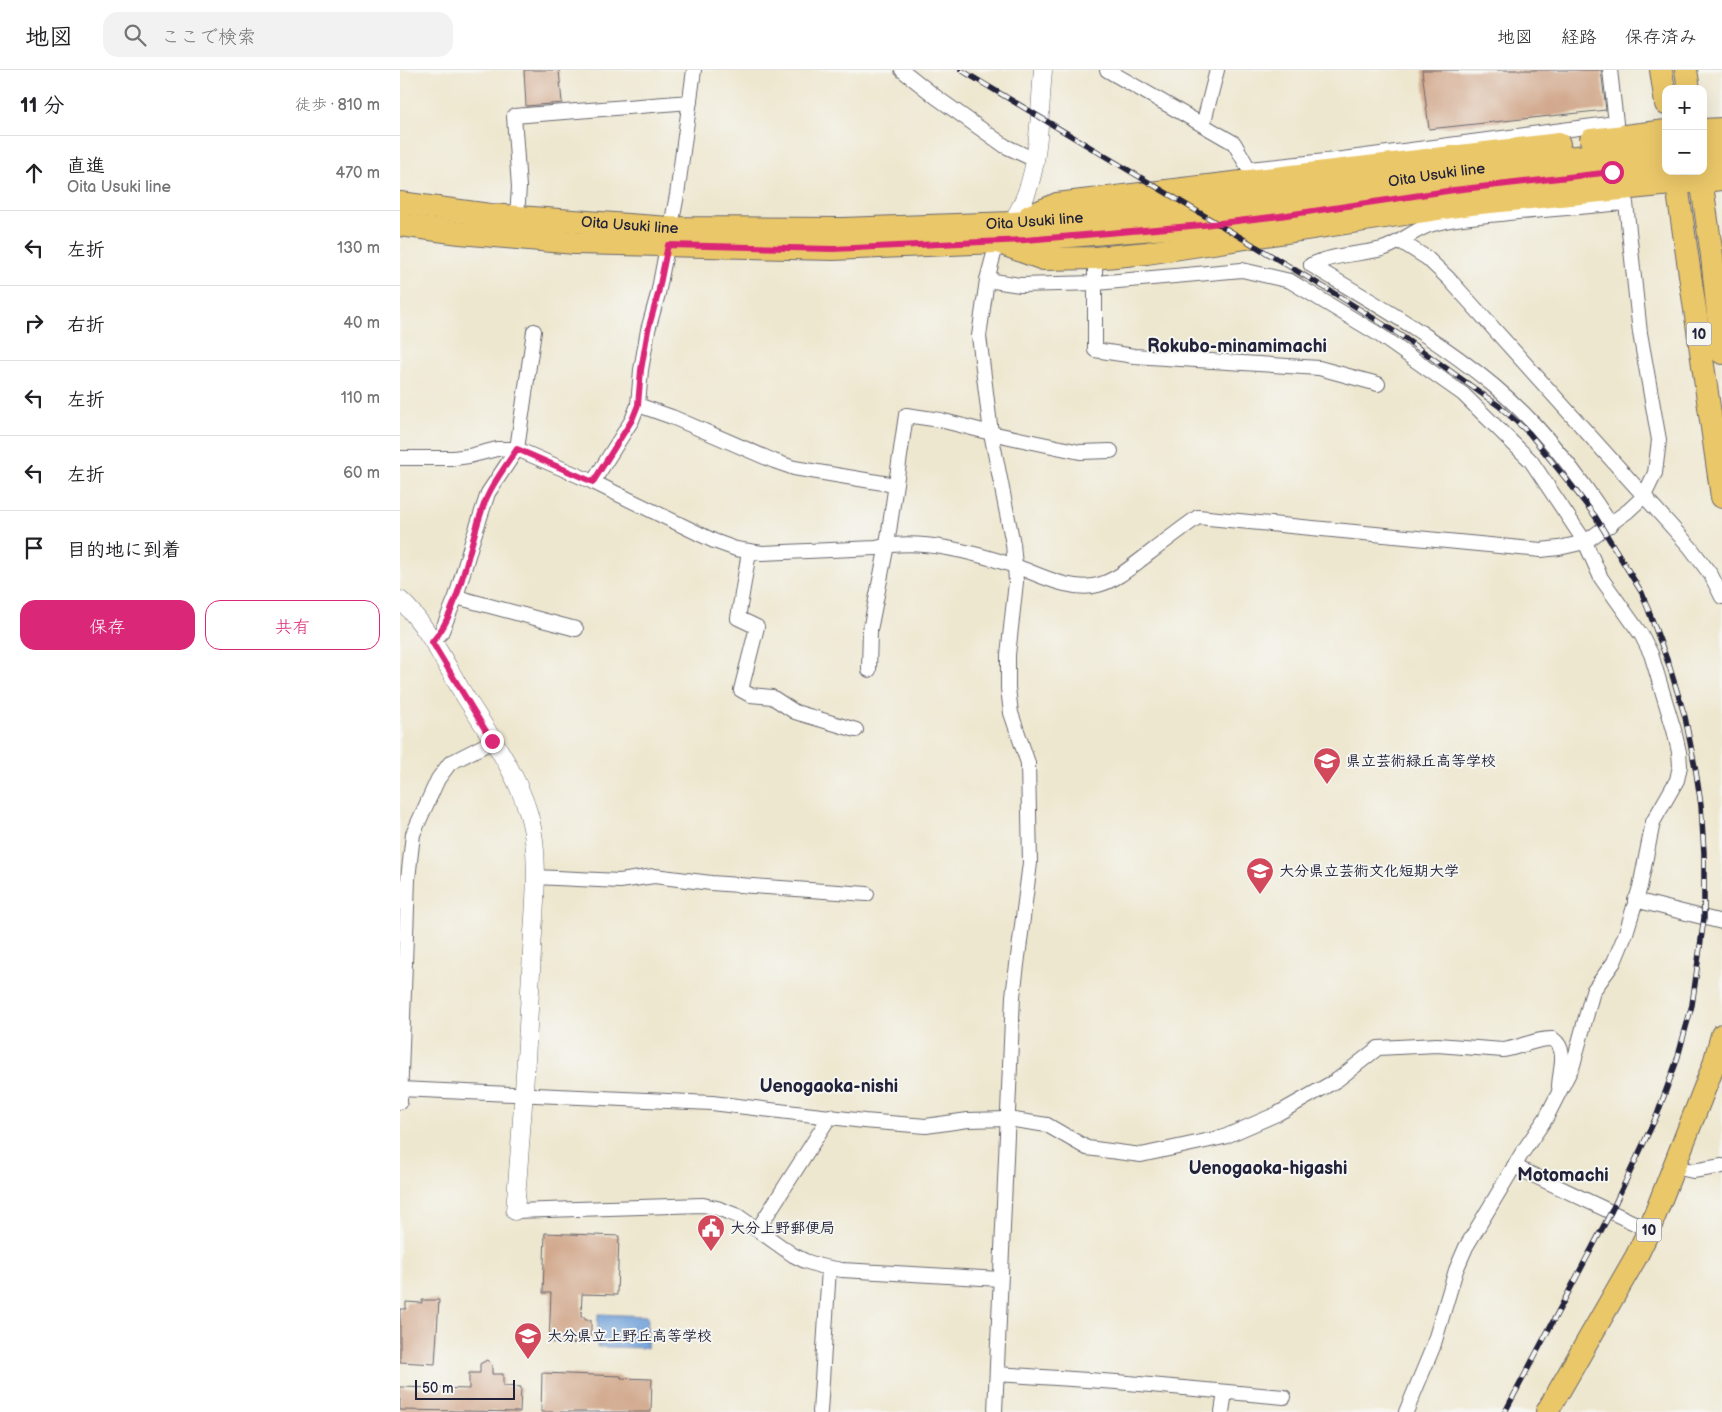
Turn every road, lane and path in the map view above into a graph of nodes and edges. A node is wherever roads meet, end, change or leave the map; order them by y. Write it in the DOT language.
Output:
graph roads {
  1 [pos="694,70"];
  2 [pos="902,70"];
  3 [pos="1043,70"];
  4 [pos="1107,70"];
  5 [pos="1217,70"];
  6 [pos="1610,70"];
  7 [pos="1661,70"];
  8 [pos="1686,70"];
  9 [pos="1663,85"];
  10 [pos="1688,85"];
  11 [pos="690,102"];
  12 [pos="1204,125"];
  13 [pos="1722,129"];
  14 [pos="1707,130"];
  15 [pos="1662,131"];
  16 [pos="1722,145"];
  17 [pos="1707,147"];
  18 [pos="1662,150"];
  19 [pos="1035,160"];
  20 [pos="1611,163"];
  21 [pos="1722,163"];
  22 [pos="1326,165"];
  23 [pos="1662,172"];
  24 [pos="1707,174"];
  25 [pos="1665,175"];
  26 [pos="1672,175"];
  27 [pos="400,203"];
  28 [pos="516,217"];
  29 [pos="1012,223"];
  30 [pos="400,225"];
  31 [pos="669,237"];
  32 [pos="1400,241"];
  33 [pos="996,242"];
  34 [pos="1095,258"];
  35 [pos="987,280"];
  36 [pos="1096,283"];
  37 [pos="534,331"];
  38 [pos="1722,353"];
  39 [pos="1378,384"];
  40 [pos="638,405"];
  41 [pos="991,433"];
  42 [pos="517,449"];
  43 [pos="1111,451"];
  44 [pos="400,458"];
  45 [pos="593,482"];
  46 [pos="895,485"];
  47 [pos="1644,496"];
  48 [pos="1722,497"];
  49 [pos="1611,525"];
  50 [pos="1585,542"];
  51 [pos="887,545"];
  52 [pos="749,552"];
  53 [pos="1015,566"];
  54 [pos="456,597"];
  55 [pos="1722,597"];
  56 [pos="400,600"];
  57 [pos="576,629"];
  58 [pos="432,642"];
  59 [pos="869,670"];
  60 [pos="856,730"];
  61 [pos="492,741"];
  62 [pos="535,877"];
  63 [pos="404,879"];
  64 [pos="867,894"];
  65 [pos="1635,900"];
  66 [pos="1722,922"];
  67 [pos="1722,1035"];
  68 [pos="400,1090"];
  69 [pos="1560,1093"];
  70 [pos="525,1094"];
  71 [pos="400,1102"];
  72 [pos="830,1116"];
  73 [pos="1008,1119"];
  74 [pos="1514,1166"];
  75 [pos="1722,1166"];
  76 [pos="1674,1167"];
  77 [pos="515,1211"];
  78 [pos="758,1229"];
  79 [pos="1649,1230"];
  80 [pos="829,1268"];
  81 [pos="1000,1279"];
  82 [pos="997,1374"];
  83 [pos="1225,1392"];
  84 [pos="1284,1397"];
  85 [pos="820,1412"];
  86 [pos="996,1412"];
  87 [pos="1222,1412"];
  88 [pos="1406,1412"];
  89 [pos="1547,1412"];
  1 -- 11 [label="street"];
  2 -- 19 [label="street"];
  3 -- 19 [label="street"];
  4 -- 12 [label="street"];
  5 -- 12 [label="street"];
  6 -- 22 [label="street"];
  7 -- 9 [label="main road"];
  8 -- 10 [label="main road"];
  11 -- 28 [label="street"];
  11 -- 31 [label="street"];
  12 -- 22 [label="street"];
  13 -- 14 [label="main road"];
  15 -- 22 [label="main road"];
  16 -- 17 [label="main road"];
  18 -- 20 [label="main road, Oita Usuki line"];
  19 -- 29 [label="street"];
  20 -- 23 [label="main road, Oita Usuki line"];
  20 -- 29 [label="main road, Oita Usuki line"];
  20 -- 33 [label="main road, Oita Usuki line"];
  21 -- 24 [label="main road"];
  22 -- 29 [label="main road"];
  24 -- 38 [label="main road, 10"];
  25 -- 34 [label="main road"];
  26 -- 48 [label="main road, 10"];
  27 -- 28 [label="main road, Oita Usuki line"];
  28 -- 31 [label="main road, Oita Usuki line"];
  29 -- 31 [label="main road, Oita Usuki line"];
  29 -- 33 [label="street"];
  30 -- 31 [label="main road, Oita Usuki line"];
  31 -- 33 [label="main road, Oita Usuki line"];
  31 -- 40 [label="street"];
  32 -- 47 [label="street"];
  32 -- 47 [label="street"];
  32 -- 49 [label="street"];
  33 -- 34 [label="main road"];
  33 -- 35 [label="street"];
  34 -- 36 [label="street"];
  35 -- 36 [label="street"];
  35 -- 41 [label="street"];
  36 -- 39 [label="street"];
  36 -- 50 [label="street"];
  37 -- 42 [label="street"];
  40 -- 45 [label="street"];
  40 -- 46 [label="street"];
  41 -- 43 [label="street"];
  41 -- 46 [label="street"];
  41 -- 53 [label="street"];
  42 -- 44 [label="street"];
  42 -- 45 [label="street"];
  42 -- 54 [label="street"];
  45 -- 52 [label="street"];
  46 -- 51 [label="street"];
  47 -- 49 [label="street"];
  47 -- 55 [label="street"];
  49 -- 50 [label="street"];
  50 -- 53 [label="street"];
  50 -- 65 [label="street"];
  51 -- 52 [label="street"];
  51 -- 53 [label="street"];
  51 -- 59 [label="street"];
  52 -- 60 [label="street"];
  53 -- 73 [label="street"];
  54 -- 57 [label="street"];
  54 -- 58 [label="street"];
  56 -- 58 [label="street"];
  58 -- 61 [label="street"];
  61 -- 62 [label="street"];
  61 -- 63 [label="street"];
  62 -- 64 [label="street"];
  62 -- 70 [label="street"];
  63 -- 68 [label="street"];
  65 -- 66 [label="street"];
  65 -- 69 [label="street"];
  67 -- 76 [label="main road, 10"];
  68 -- 70 [label="street"];
  68 -- 71 [label="street"];
  69 -- 73 [label="street"];
  69 -- 74 [label="street"];
  70 -- 72 [label="street"];
  70 -- 77 [label="street"];
  72 -- 73 [label="street"];
  72 -- 78 [label="street"];
  73 -- 81 [label="street"];
  74 -- 79 [label="street"];
  74 -- 88 [label="street"];
  75 -- 76 [label="street"];
  76 -- 79 [label="main road, 10"];
  77 -- 78 [label="street"];
  78 -- 80 [label="street"];
  79 -- 89 [label="main road, 10"];
  80 -- 81 [label="street"];
  80 -- 85 [label="street"];
  81 -- 82 [label="street"];
  82 -- 83 [label="street"];
  82 -- 86 [label="street"];
  83 -- 84 [label="street"];
  83 -- 87 [label="street"];
}
